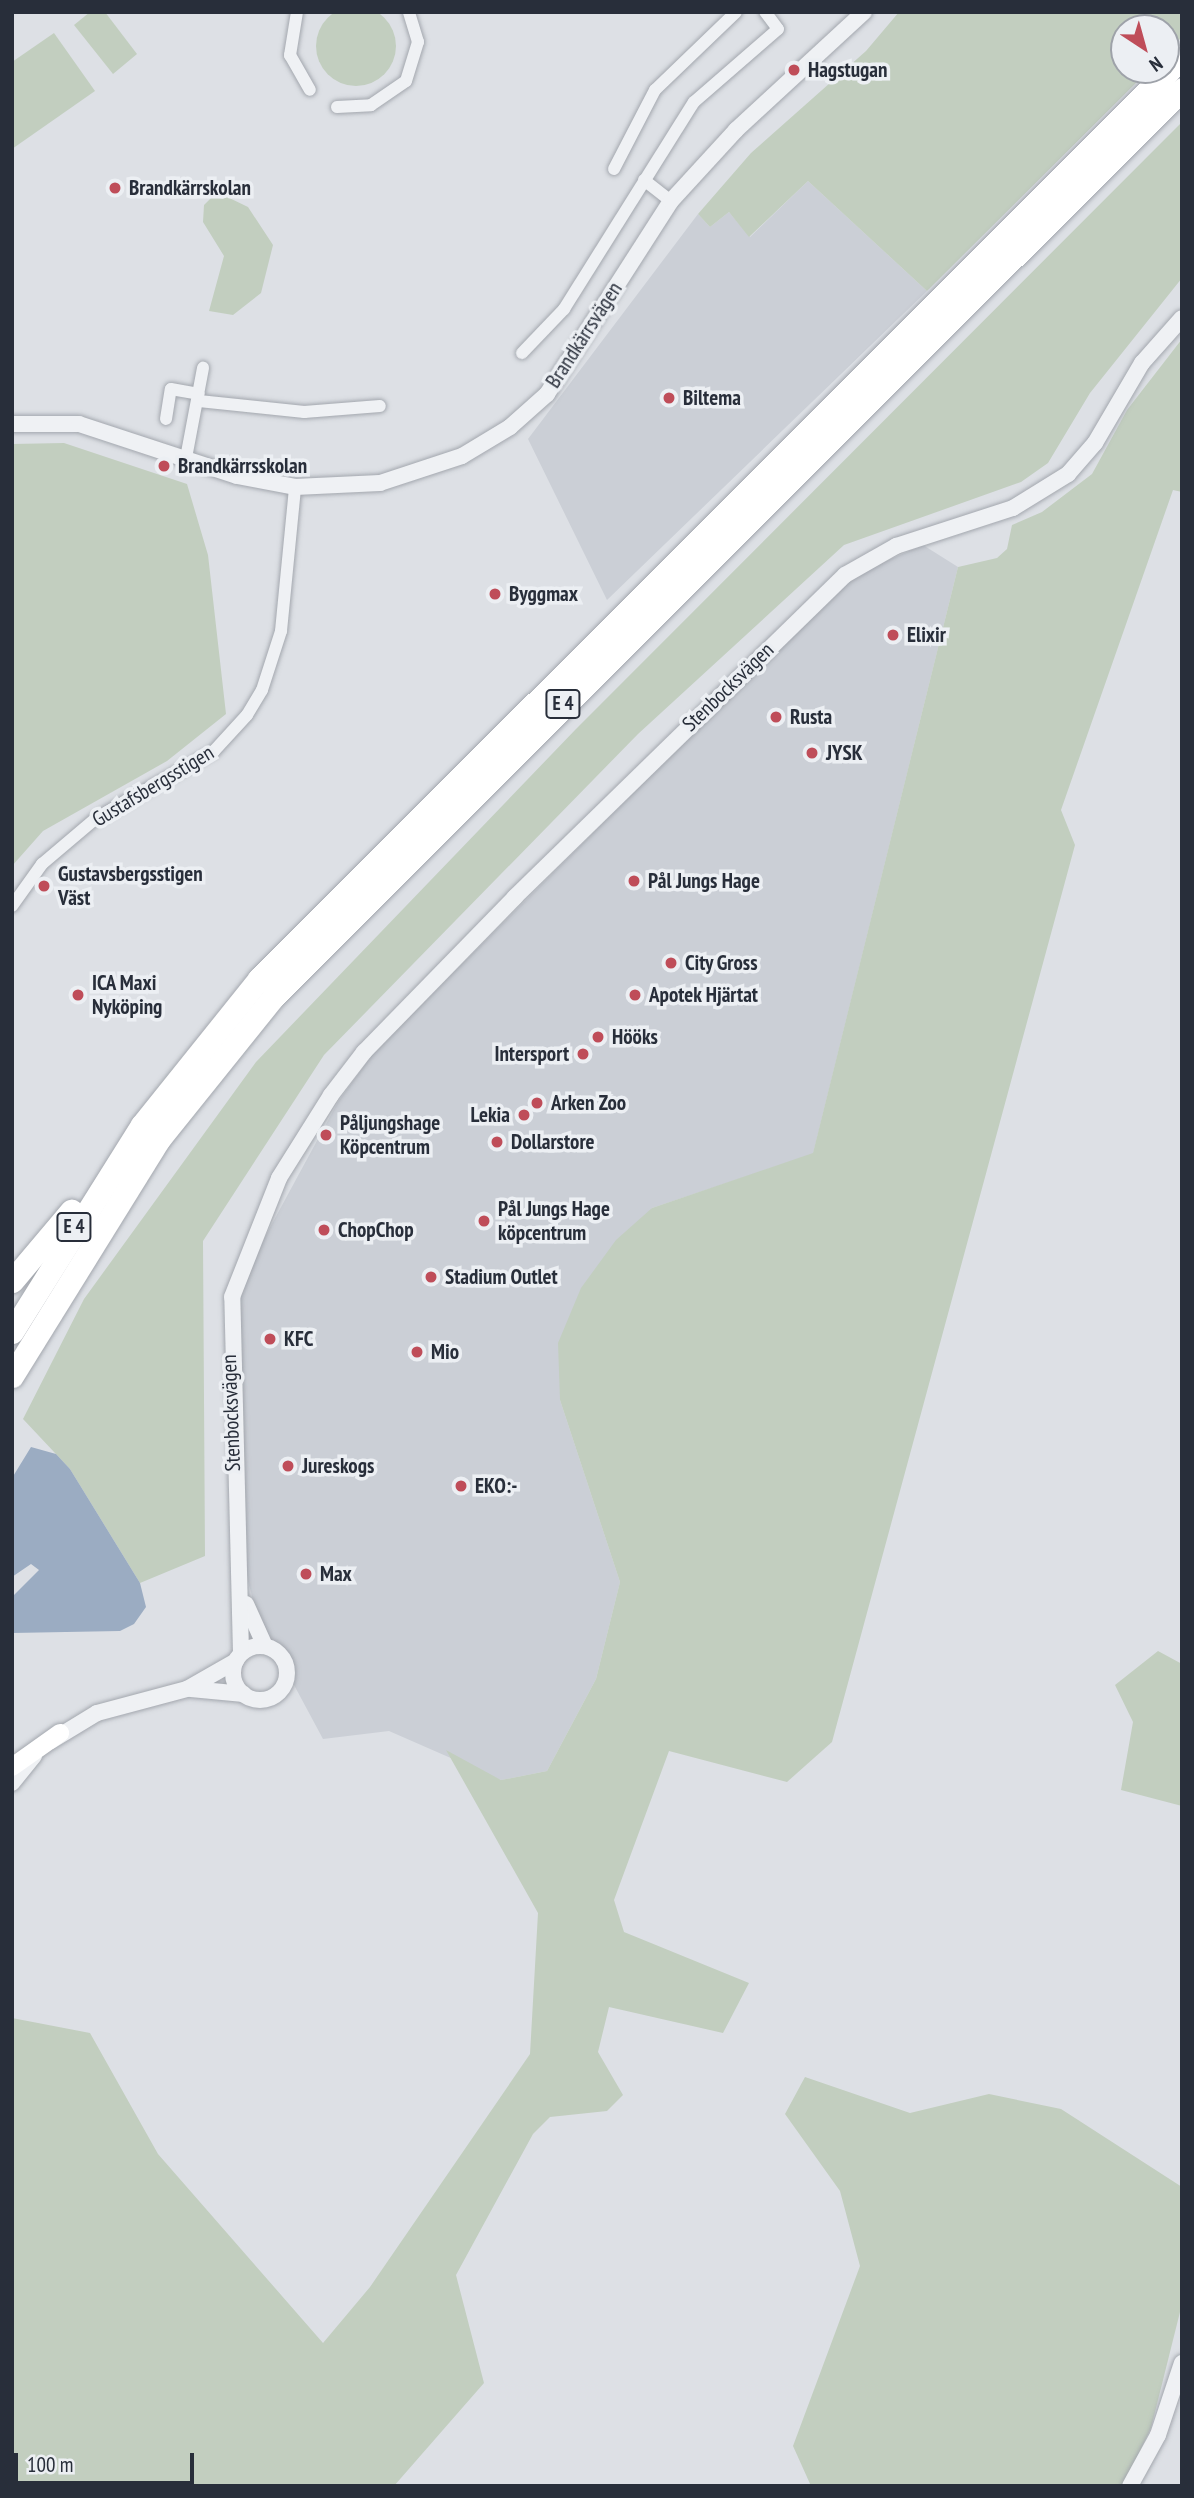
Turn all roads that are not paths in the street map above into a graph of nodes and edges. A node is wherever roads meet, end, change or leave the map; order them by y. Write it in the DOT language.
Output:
graph roads {
  1 [pos="297,12"];
  2 [pos="409,12"];
  3 [pos="736,12"];
  4 [pos="765,12"];
  5 [pos="864,12"];
  6 [pos="1182,57"];
  7 [pos="1182,89"];
  8 [pos="310,90"];
  9 [pos="337,107"];
  10 [pos="614,169"];
  11 [pos="644,180"];
  12 [pos="671,201"];
  13 [pos="1182,318"];
  14 [pos="522,353"];
  15 [pos="203,368"];
  16 [pos="199,398"];
  17 [pos="380,406"];
  18 [pos="166,419"];
  19 [pos="12,424"];
  20 [pos="186,458"];
  21 [pos="295,487"];
  22 [pos="12,906"];
  23 [pos="142,1125"];
  24 [pos="12,1282"];
  25 [pos="12,1332"];
  26 [pos="12,1376"];
  27 [pos="242,1595"];
  28 [pos="265,1646"];
  29 [pos="238,1657"];
  30 [pos="187,1689"];
  31 [pos="244,1694"];
  32 [pos="60,1733"];
  33 [pos="12,1767"];
  34 [pos="12,1783"];
  35 [pos="1182,2363"];
  36 [pos="1130,2486"];
  1 -- 8 [label="street"];
  2 -- 9 [label="street"];
  3 -- 10 [label="street"];
  4 -- 11 [label="street"];
  5 -- 12 [label="street, Brandkärrsvägen"];
  6 -- 23 [label="highway, E 4"];
  7 -- 26 [label="highway, E 4"];
  11 -- 12 [label="street"];
  11 -- 14 [label="street"];
  12 -- 21 [label="street, Brandkärrsvägen"];
  13 -- 27 [label="street, Stenbocksvägen"];
  15 -- 16 [label="street"];
  16 -- 17 [label="street"];
  16 -- 18 [label="street"];
  16 -- 20 [label="street"];
  19 -- 20 [label="street, Brandkärrsvägen"];
  20 -- 21 [label="street, Brandkärrsvägen"];
  21 -- 22 [label="street, Gustafsbergsstigen"];
  23 -- 24 [label="highway"];
  23 -- 25 [label="highway, E 4"];
  27 -- 28 [label="street, Stenbocksvägen"];
  27 -- 29 [label="street, Stenbocksvägen"];
  28 -- 29 [label="street"];
  28 -- 31 [label="street"];
  29 -- 30 [label="street"];
  29 -- 31 [label="street"];
  30 -- 31 [label="street"];
  30 -- 32 [label="street"];
  32 -- 33 [label="main road"];
  32 -- 34 [label="street"];
  35 -- 36 [label="street"];
}
